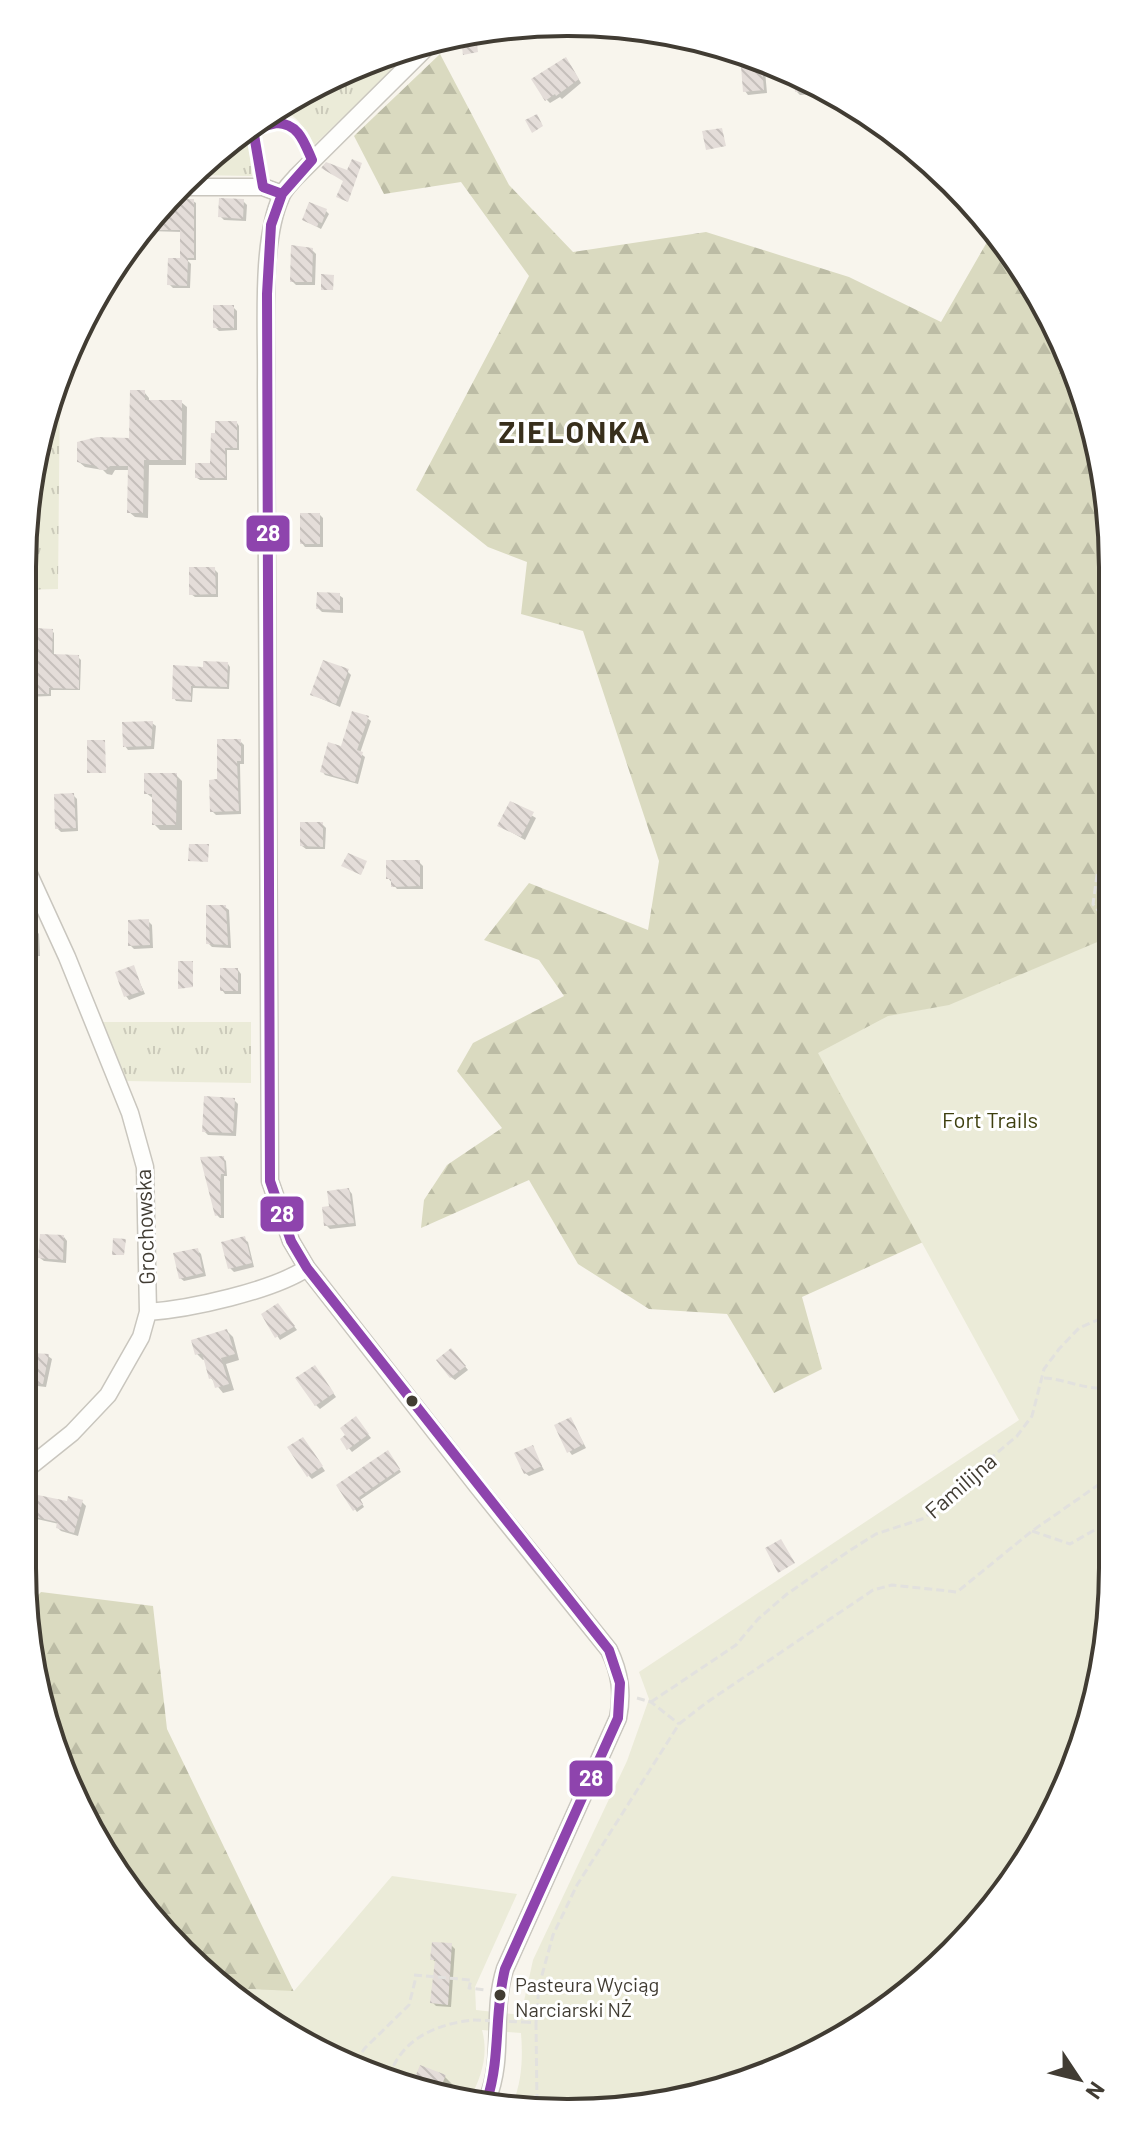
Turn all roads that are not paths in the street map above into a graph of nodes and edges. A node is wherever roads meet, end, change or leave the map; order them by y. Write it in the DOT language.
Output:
graph roads {
  1 [pos="415,58"];
  2 [pos="279,121"];
  3 [pos="255,138"];
  4 [pos="312,160"];
  5 [pos="197,187"];
  6 [pos="263,187"];
  7 [pos="282,194"];
  8 [pos="36,889"];
  9 [pos="307,1268"];
  10 [pos="148,1312"];
  11 [pos="36,1462"];
  12 [pos="489,2093"];
  1 -- 4 [label="street"];
  2 -- 4 [label="lane"];
  3 -- 6 [label="lane"];
  4 -- 7 [label="street"];
  5 -- 6 [label="street"];
  6 -- 7 [label="street"];
  7 -- 9 [label="street"];
  8 -- 10 [label="street, Grochowska"];
  9 -- 10 [label="street"];
  9 -- 12 [label="street"];
  10 -- 11 [label="street, Grochowska"];
}
